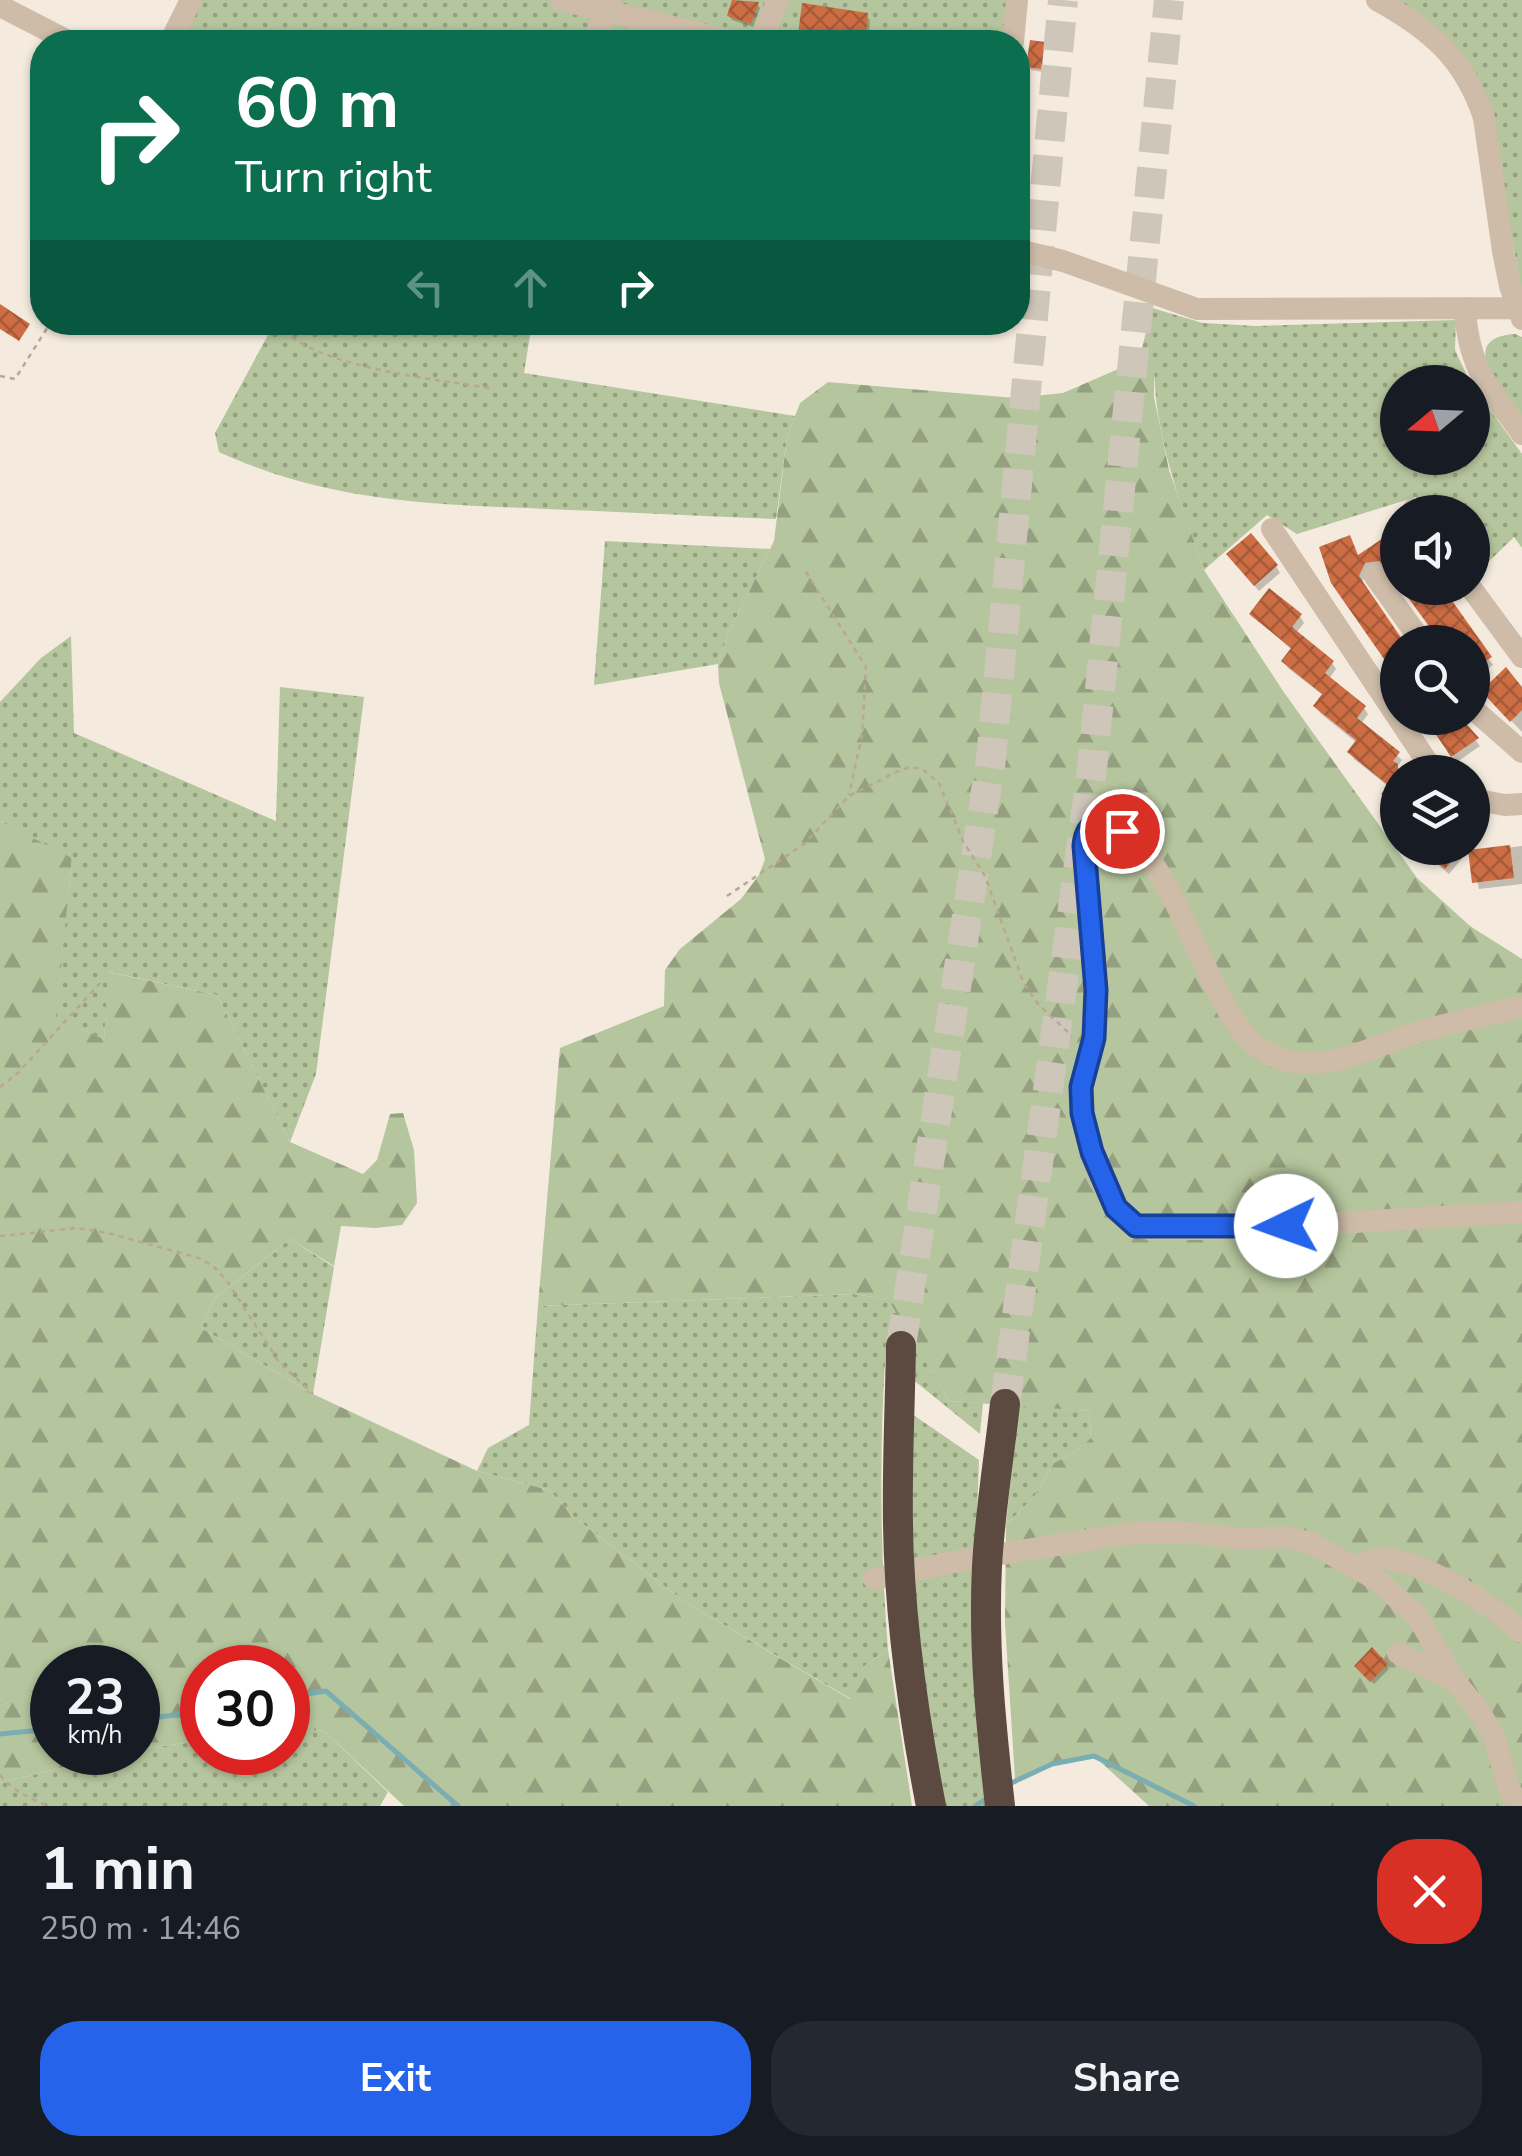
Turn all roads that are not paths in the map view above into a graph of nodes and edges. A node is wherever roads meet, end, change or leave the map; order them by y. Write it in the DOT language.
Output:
graph roads {
  1 [pos="190,0"];
  2 [pos="561,0"];
  3 [pos="778,0"];
  4 [pos="1017,0"];
  5 [pos="1377,0"];
  6 [pos="608,5"];
  7 [pos="0,6"];
  8 [pos="47,30"];
  9 [pos="176,30"];
  10 [pos="599,30"];
  11 [pos="694,30"];
  12 [pos="765,30"];
  13 [pos="1014,30"];
  14 [pos="1030,253"];
  15 [pos="1464,308"];
  16 [pos="1520,311"];
  17 [pos="1522,434"];
  18 [pos="1272,529"];
  19 [pos="1374,576"];
  20 [pos="1484,605"];
  21 [pos="1410,625"];
  22 [pos="1522,657"];
  23 [pos="1490,724"];
  24 [pos="1522,752"];
  25 [pos="1423,755"];
  26 [pos="1490,803"];
  27 [pos="1522,804"];
  28 [pos="1522,1007"];
  29 [pos="1522,1212"];
  30 [pos="901,1346"];
  31 [pos="1005,1404"];
  32 [pos="1354,1566"];
  33 [pos="874,1579"];
  34 [pos="1522,1632"];
  35 [pos="1398,1653"];
  36 [pos="1455,1681"];
  37 [pos="931,1806"];
  38 [pos="1000,1806"];
  39 [pos="1518,1806"];
  1 -- 9 [label="street"];
  2 -- 6 [label="street"];
  3 -- 12 [label="street"];
  4 -- 13 [label="street"];
  5 -- 16 [label="street"];
  6 -- 10 [label="street"];
  6 -- 11 [label="street"];
  7 -- 8 [label="street"];
  14 -- 15 [label="street"];
  15 -- 16 [label="street"];
  15 -- 17 [label="street"];
  18 -- 25 [label="street"];
  19 -- 21 [label="street"];
  20 -- 22 [label="street"];
  23 -- 24 [label="street"];
  26 -- 27 [label="street"];
  28 -- 29 [label="street"];
  30 -- 37 [label="highway, bridge"];
  31 -- 38 [label="highway, bridge"];
  32 -- 33 [label="street"];
  32 -- 34 [label="street"];
  32 -- 36 [label="street"];
  35 -- 36 [label="street"];
  36 -- 39 [label="street"];
}
